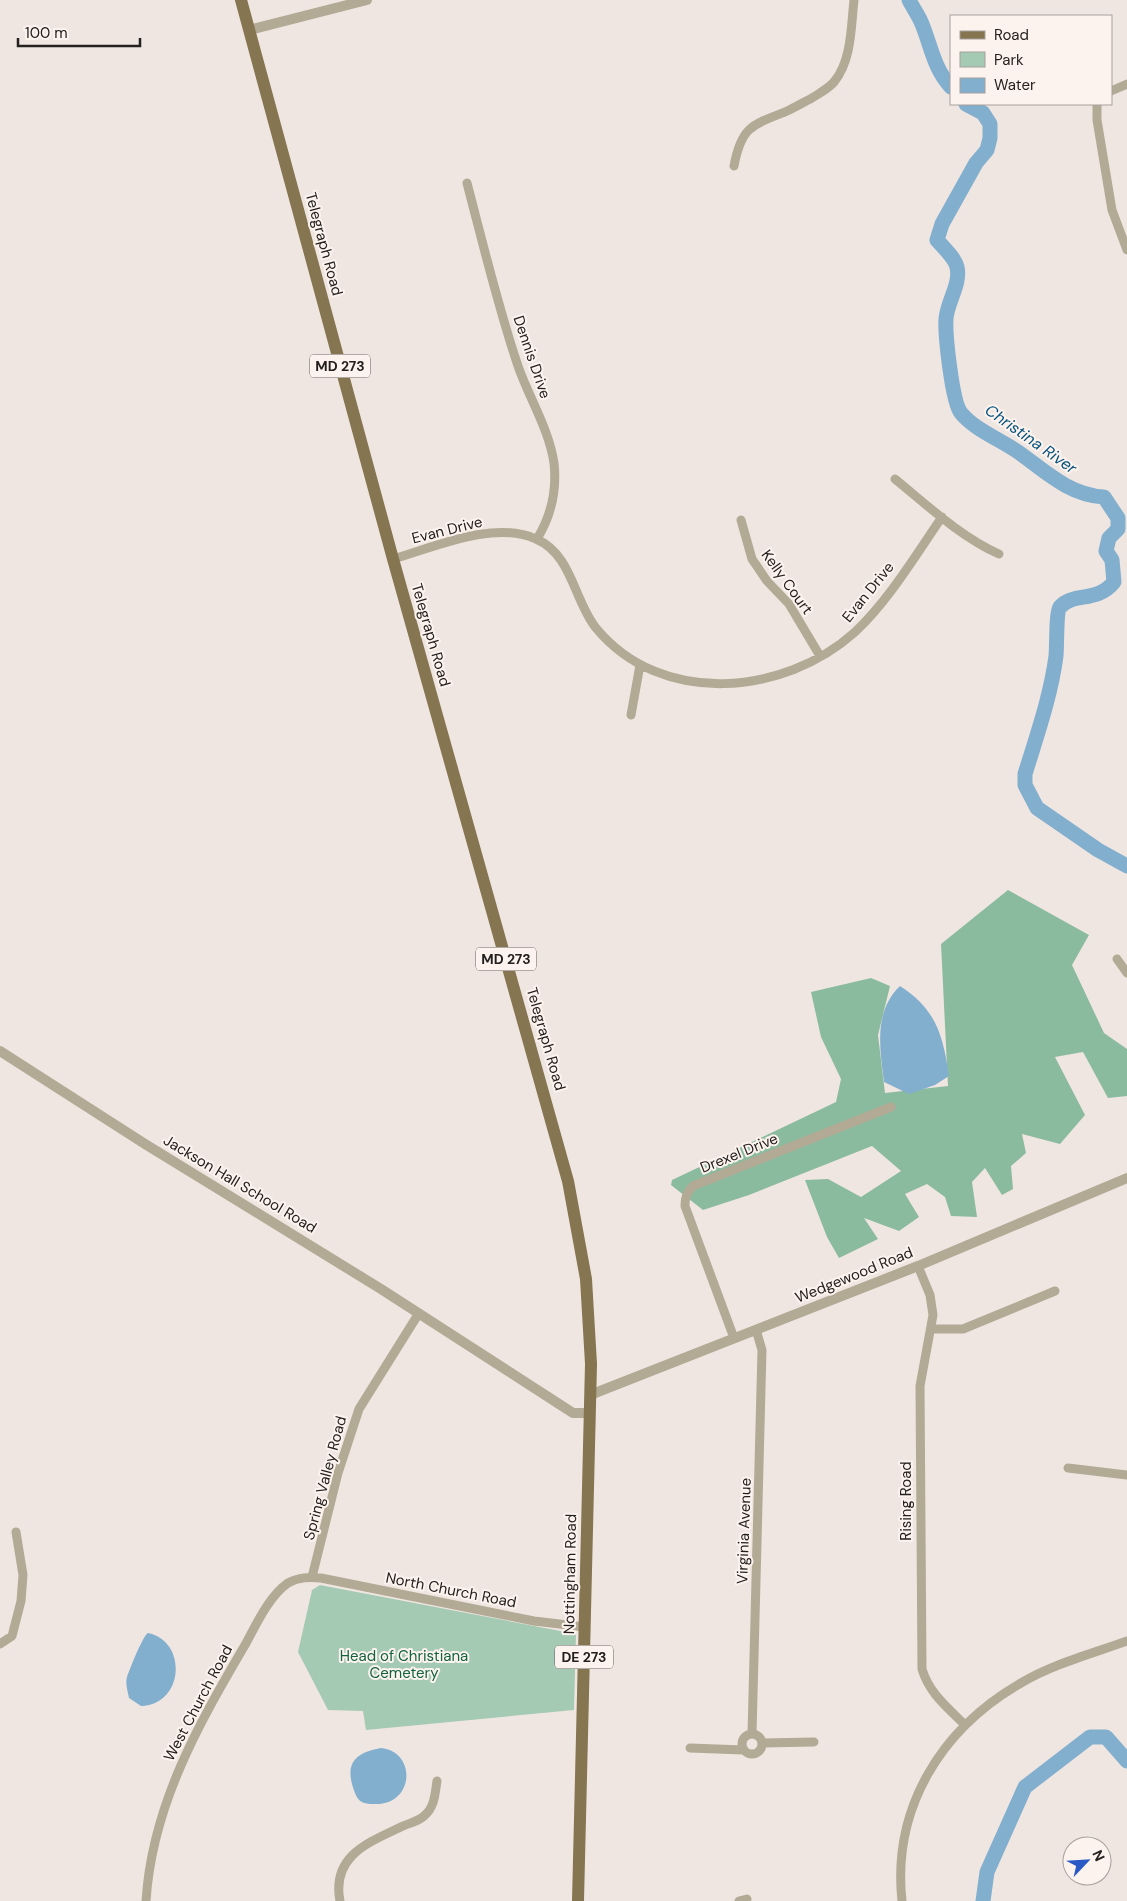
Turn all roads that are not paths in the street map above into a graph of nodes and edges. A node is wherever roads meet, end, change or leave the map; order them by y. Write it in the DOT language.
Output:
graph roads {
  1 [pos="241,0"];
  2 [pos="367,0"];
  3 [pos="854,0"];
  4 [pos="249,30"];
  5 [pos="1127,84"];
  6 [pos="1112,91"];
  7 [pos="1097,105"];
  8 [pos="734,166"];
  9 [pos="467,183"];
  10 [pos="1127,250"];
  11 [pos="895,479"];
  12 [pos="942,517"];
  13 [pos="741,520"];
  14 [pos="537,539"];
  15 [pos="999,554"];
  16 [pos="393,559"];
  17 [pos="820,656"];
  18 [pos="640,665"];
  19 [pos="632,714"];
  20 [pos="1117,958"];
  21 [pos="1127,973"];
  22 [pos="0,1051"];
  23 [pos="891,1107"];
  24 [pos="1127,1178"];
  25 [pos="918,1266"];
  26 [pos="586,1279"];
  27 [pos="1055,1291"];
  28 [pos="419,1313"];
  29 [pos="931,1329"];
  30 [pos="756,1330"];
  31 [pos="734,1338"];
  32 [pos="590,1395"];
  33 [pos="590,1413"];
  34 [pos="1068,1468"];
  35 [pos="1127,1475"];
  36 [pos="16,1532"];
  37 [pos="312,1577"];
  38 [pos="585,1627"];
  39 [pos="1127,1641"];
  40 [pos="0,1644"];
  41 [pos="964,1724"];
  42 [pos="752,1734"];
  43 [pos="814,1742"];
  44 [pos="763,1743"];
  45 [pos="690,1748"];
  46 [pos="743,1750"];
  47 [pos="437,1781"];
  48 [pos="146,1901"];
  49 [pos="340,1901"];
  50 [pos="578,1901"];
  51 [pos="902,1901"];
  1 -- 4 [label="main road, Telegraph Road / MD 273"];
  2 -- 4 [label="street"];
  3 -- 8 [label="street"];
  4 -- 16 [label="main road, Telegraph Road / MD 273"];
  5 -- 6 [label="street"];
  7 -- 10 [label="street"];
  9 -- 14 [label="street, Dennis Drive"];
  11 -- 12 [label="street"];
  12 -- 15 [label="street"];
  12 -- 17 [label="street, Evan Drive"];
  13 -- 17 [label="street, Kelly Court"];
  14 -- 16 [label="street, Evan Drive"];
  14 -- 18 [label="street, Evan Drive"];
  16 -- 26 [label="main road, Telegraph Road / MD 273"];
  17 -- 18 [label="street, Evan Drive"];
  18 -- 19 [label="street"];
  20 -- 21 [label="street"];
  22 -- 28 [label="street, Jackson Hall School Road"];
  23 -- 31 [label="street, Drexel Drive"];
  24 -- 25 [label="street, Wedgewood Road"];
  25 -- 29 [label="street, Rising Road"];
  25 -- 30 [label="street, Wedgewood Road"];
  26 -- 32 [label="main road, Nottingham Road / DE 273"];
  27 -- 29 [label="street"];
  28 -- 33 [label="street, Jackson Hall School Road"];
  28 -- 37 [label="street, Spring Valley Road"];
  29 -- 41 [label="street, Rising Road"];
  30 -- 31 [label="street, Wedgewood Road"];
  30 -- 42 [label="street, Virginia Avenue"];
  31 -- 32 [label="street, Wedgewood Road"];
  32 -- 33 [label="main road, Nottingham Road / DE 273"];
  33 -- 38 [label="main road, Nottingham Road / DE 273"];
  34 -- 35 [label="street"];
  36 -- 40 [label="street"];
  37 -- 38 [label="street, North Church Road"];
  37 -- 48 [label="street, West Church Road"];
  38 -- 50 [label="main road, Nottingham Road / DE 273"];
  39 -- 41 [label="street"];
  41 -- 51 [label="street"];
  42 -- 44 [label="street"];
  42 -- 46 [label="street, Virginia Avenue"];
  43 -- 44 [label="street"];
  44 -- 46 [label="street"];
  45 -- 46 [label="street"];
  47 -- 49 [label="street"];
}
